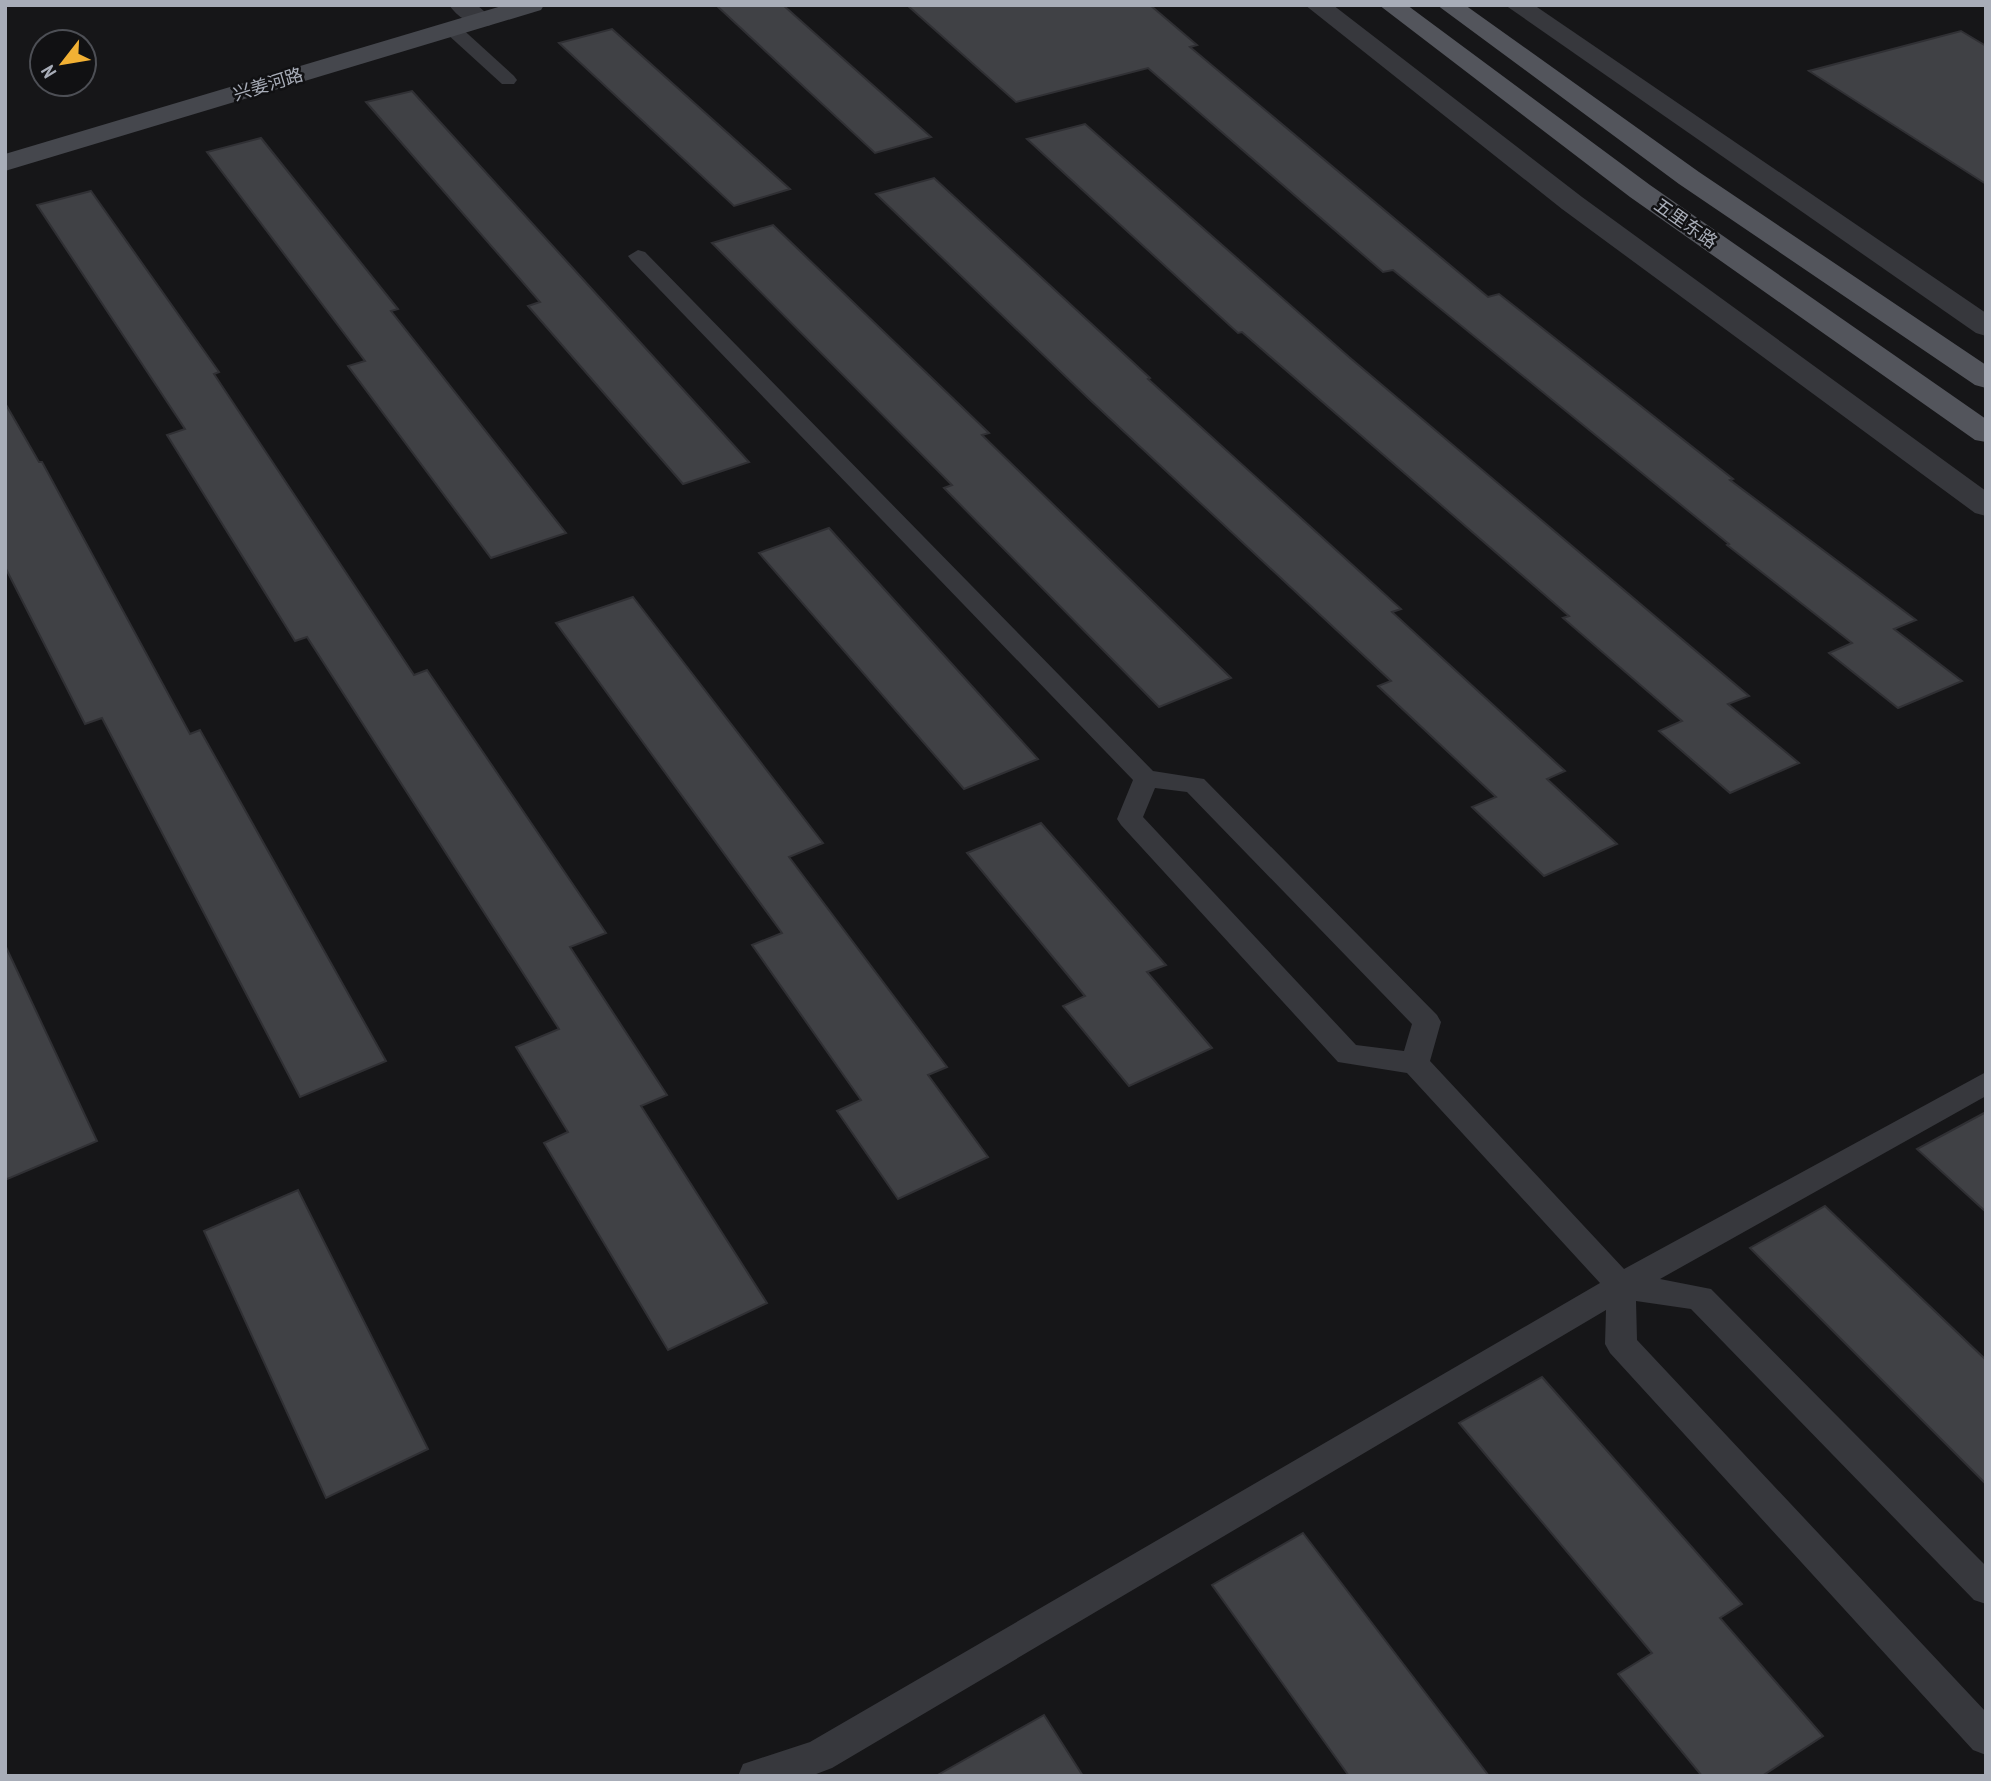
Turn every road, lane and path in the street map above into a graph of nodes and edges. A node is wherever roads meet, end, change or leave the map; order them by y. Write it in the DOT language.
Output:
graph roads {
  1 [pos="532,5"];
  2 [pos="1317,5"];
  3 [pos="1391,5"];
  4 [pos="1449,5"];
  5 [pos="1517,5"];
  6 [pos="456,17"];
  7 [pos="508,80"];
  8 [pos="5,163"];
  9 [pos="638,256"];
  10 [pos="1986,327"];
  11 [pos="1986,379"];
  12 [pos="1986,433"];
  13 [pos="1986,506"];
  14 [pos="1146,778"];
  15 [pos="1415,1063"];
  16 [pos="1986,1083"];
  17 [pos="1621,1286"];
  18 [pos="1986,1589"];
  19 [pos="1986,1738"];
  20 [pos="756,1776"];
  1 -- 6 [label="street, 兴姜河路"];
  2 -- 13 [label="street"];
  3 -- 12 [label="main road, 五里东路"];
  4 -- 11 [label="main road, 五里东路"];
  5 -- 10 [label="street"];
  6 -- 7 [label="lane"];
  6 -- 8 [label="street, 兴姜河路"];
  9 -- 14 [label="lane"];
  14 -- 15 [label="lane"];
  14 -- 15 [label="lane"];
  15 -- 17 [label="lane"];
  16 -- 17 [label="lane"];
  17 -- 18 [label="lane"];
  17 -- 19 [label="lane"];
  17 -- 20 [label="lane"];
}
